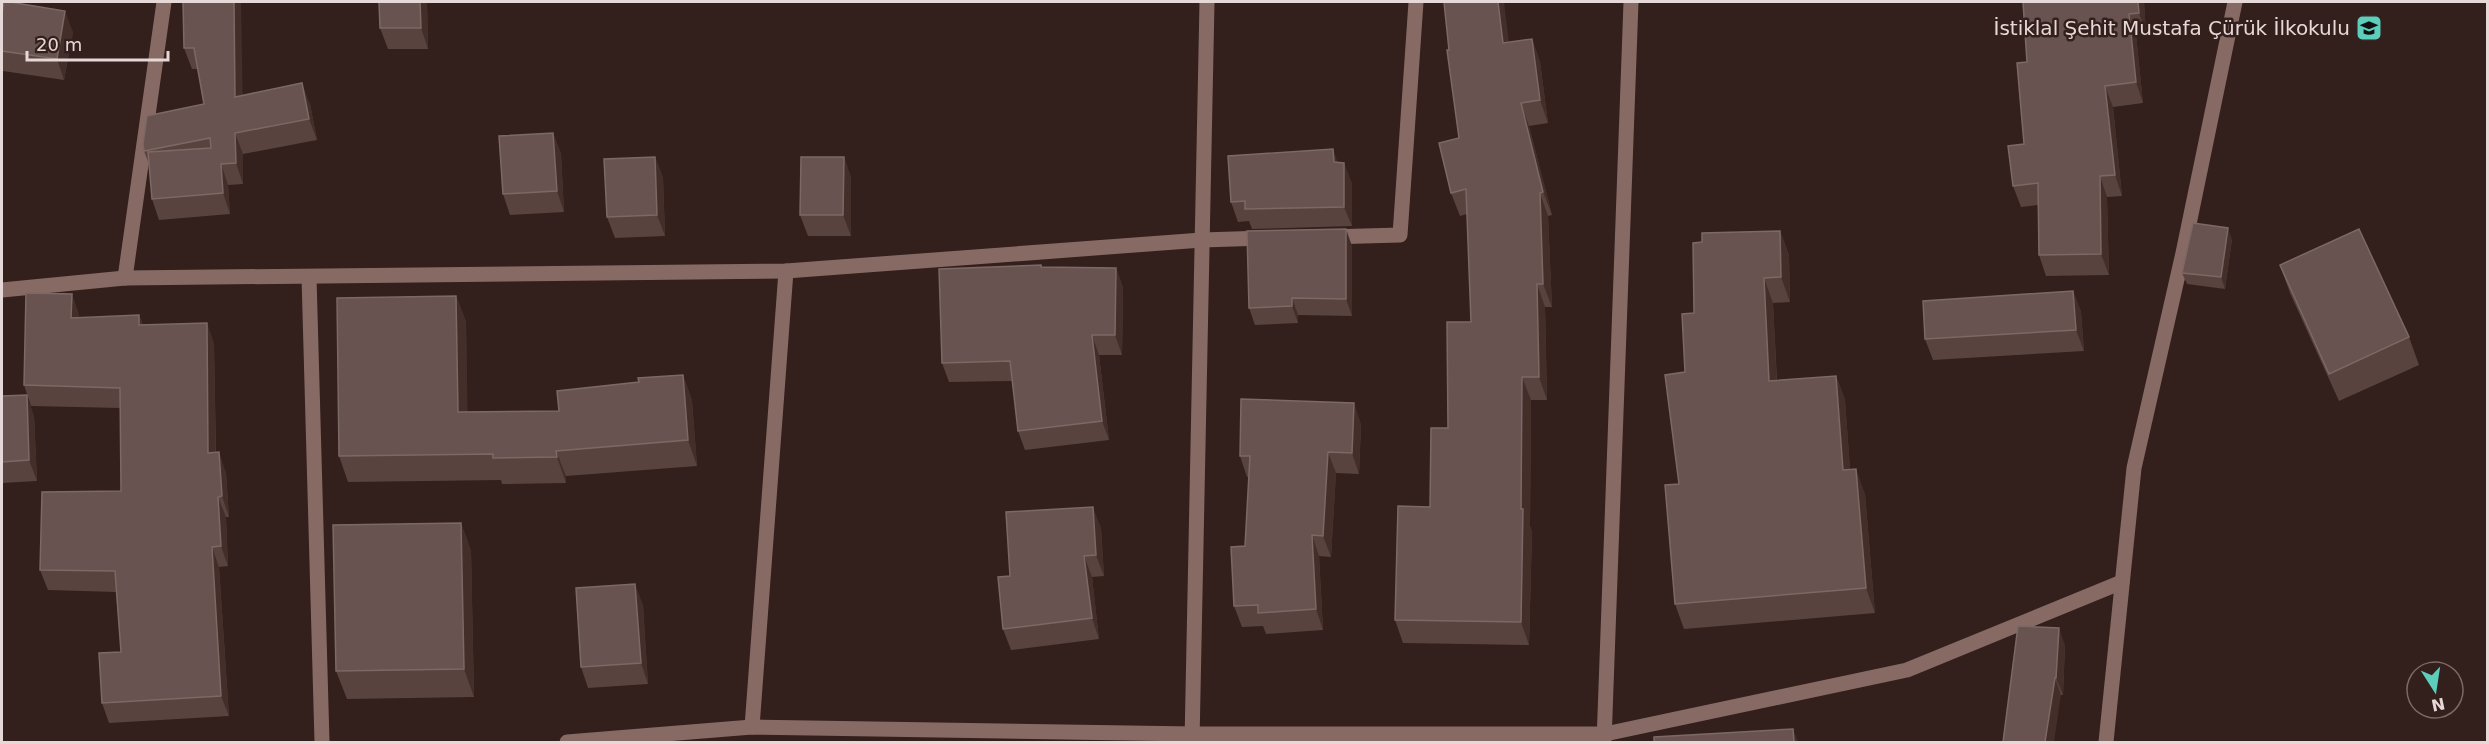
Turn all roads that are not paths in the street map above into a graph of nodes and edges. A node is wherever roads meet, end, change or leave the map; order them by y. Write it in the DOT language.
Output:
graph roads {
  1 [pos="164,2"];
  2 [pos="1207,2"];
  3 [pos="1416,2"];
  4 [pos="1631,2"];
  5 [pos="2235,2"];
  6 [pos="1307,237"];
  7 [pos="1284,238"];
  8 [pos="1202,240"];
  9 [pos="786,271"];
  10 [pos="309,277"];
  11 [pos="125,278"];
  12 [pos="2,290"];
  13 [pos="2122,582"];
  14 [pos="752,727"];
  15 [pos="1193,738"];
  16 [pos="1604,738"];
  17 [pos="322,742"];
  18 [pos="567,742"];
  19 [pos="2106,742"];
  1 -- 11 [label="street"];
  2 -- 8 [label="street"];
  3 -- 6 [label="street"];
  4 -- 16 [label="street"];
  5 -- 13 [label="street"];
  7 -- 8 [label="street"];
  8 -- 9 [label="street"];
  8 -- 15 [label="street"];
  9 -- 10 [label="street"];
  9 -- 14 [label="street"];
  10 -- 11 [label="street"];
  10 -- 17 [label="street"];
  11 -- 12 [label="street"];
  13 -- 16 [label="street"];
  13 -- 19 [label="street"];
  14 -- 15 [label="street"];
  14 -- 18 [label="street"];
  15 -- 16 [label="street"];
}
